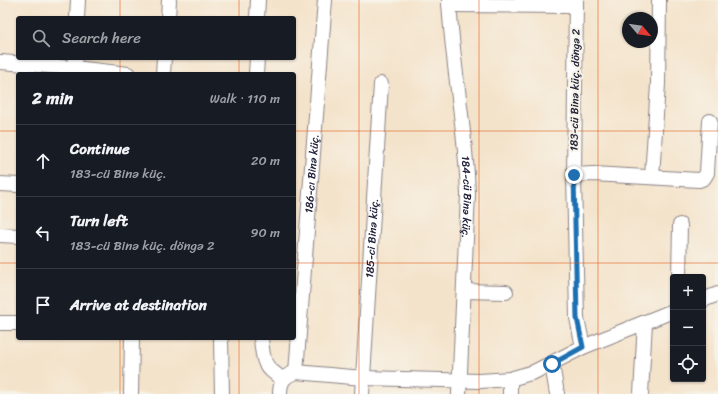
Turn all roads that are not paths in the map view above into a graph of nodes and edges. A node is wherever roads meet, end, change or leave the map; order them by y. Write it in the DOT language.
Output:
graph roads {
  1 [pos="78,0"];
  2 [pos="169,0"];
  3 [pos="258,0"];
  4 [pos="325,0"];
  5 [pos="659,0"];
  6 [pos="449,2"];
  7 [pos="576,3"];
  8 [pos="77,16"];
  9 [pos="168,16"];
  10 [pos="257,16"];
  11 [pos="164,60"];
  12 [pos="257,60"];
  13 [pos="1,62"];
  14 [pos="75,63"];
  15 [pos="118,72"];
  16 [pos="163,72"];
  17 [pos="256,72"];
  18 [pos="381,84"];
  19 [pos="710,120"];
  20 [pos="574,175"];
  21 [pos="652,177"];
  22 [pos="0,184"];
  23 [pos="16,185"];
  24 [pos="680,225"];
  25 [pos="0,235"];
  26 [pos="16,236"];
  27 [pos="679,274"];
  28 [pos="464,291"];
  29 [pos="506,292"];
  30 [pos="718,294"];
  31 [pos="706,299"];
  32 [pos="670,312"];
  33 [pos="645,322"];
  34 [pos="0,323"];
  35 [pos="16,323"];
  36 [pos="132,340"];
  37 [pos="221,340"];
  38 [pos="261,340"];
  39 [pos="583,347"];
  40 [pos="552,364"];
  41 [pos="296,372"];
  42 [pos="362,378"];
  43 [pos="283,379"];
  44 [pos="510,379"];
  45 [pos="459,388"];
  46 [pos="131,394"];
  47 [pos="222,394"];
  48 [pos="280,394"];
  49 [pos="362,394"];
  50 [pos="510,394"];
  51 [pos="557,394"];
  52 [pos="641,394"];
  1 -- 8 [label="street"];
  2 -- 9 [label="street"];
  3 -- 10 [label="street"];
  4 -- 41 [label="street, 186-cı Binə küç."];
  5 -- 21 [label="street"];
  6 -- 7 [label="street"];
  6 -- 28 [label="street, 184-cü Binə küç."];
  7 -- 20 [label="street, 183-cü Binə küç. döngə 2"];
  11 -- 16 [label="street"];
  12 -- 17 [label="street"];
  13 -- 14 [label="street"];
  14 -- 15 [label="street"];
  18 -- 42 [label="street, 185-ci Binə küç."];
  19 -- 21 [label="street"];
  20 -- 21 [label="street"];
  20 -- 39 [label="street, 183-cü Binə küç. döngə 2"];
  22 -- 23 [label="street"];
  24 -- 27 [label="street"];
  25 -- 26 [label="street"];
  28 -- 29 [label="street"];
  28 -- 45 [label="street, 184-cü Binə küç."];
  30 -- 31 [label="street"];
  32 -- 33 [label="street"];
  33 -- 39 [label="street"];
  33 -- 52 [label="street"];
  34 -- 35 [label="street"];
  36 -- 46 [label="street"];
  37 -- 47 [label="street"];
  38 -- 43 [label="street"];
  39 -- 40 [label="street"];
  40 -- 44 [label="street"];
  40 -- 51 [label="street"];
  41 -- 42 [label="street"];
  41 -- 43 [label="street"];
  42 -- 45 [label="street"];
  42 -- 49 [label="street, 185-ci Binə küç."];
  43 -- 48 [label="street"];
  44 -- 45 [label="street"];
  44 -- 50 [label="street"];
}
